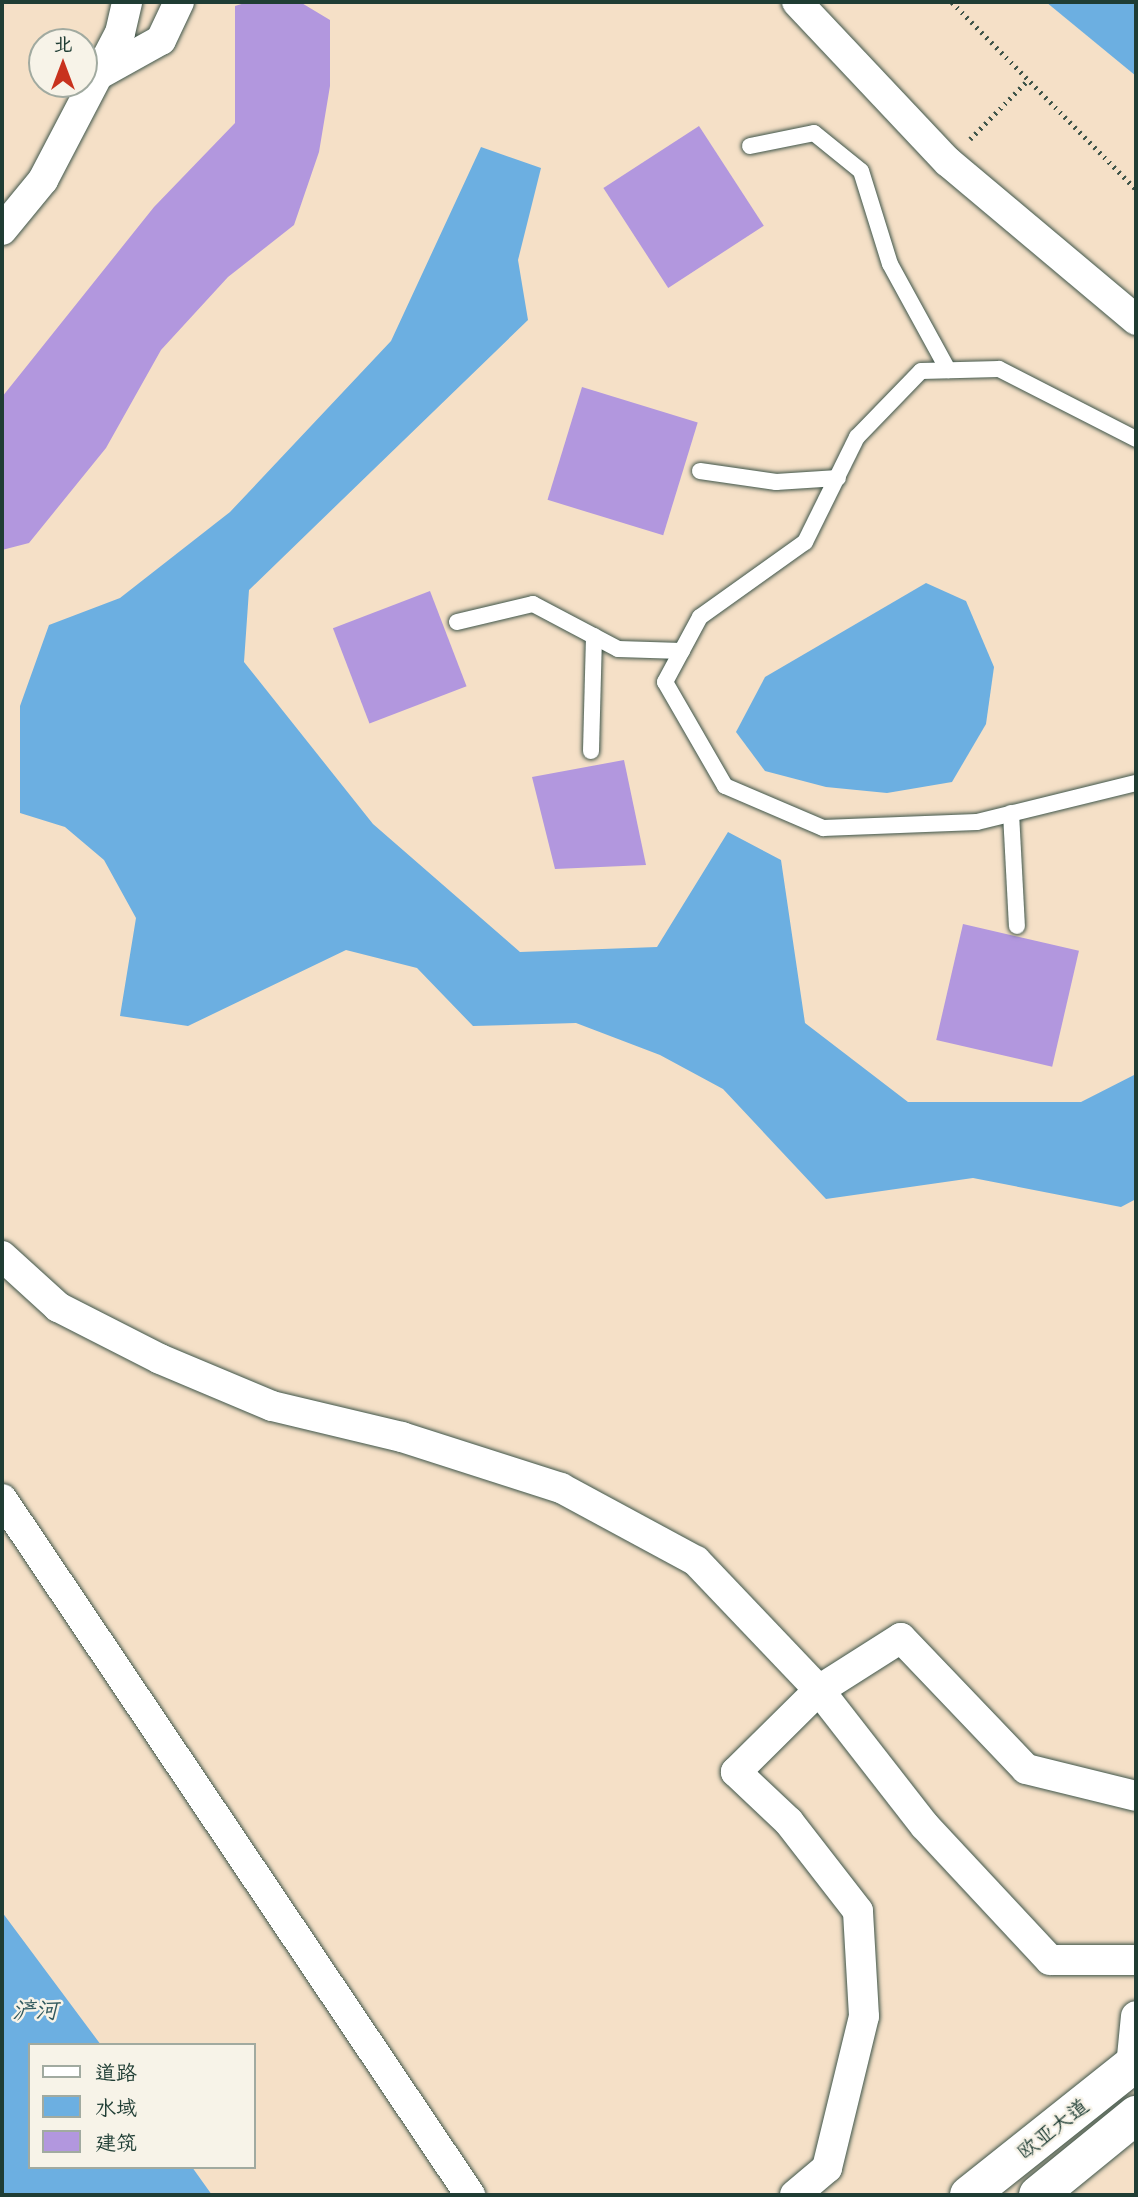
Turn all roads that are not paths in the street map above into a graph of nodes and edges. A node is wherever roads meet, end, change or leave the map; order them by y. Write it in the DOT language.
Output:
graph roads {
  1 [pos="127,2"];
  2 [pos="179,2"];
  3 [pos="797,2"];
  4 [pos="98,75"];
  5 [pos="86,98"];
  6 [pos="750,146"];
  7 [pos="2,230"];
  8 [pos="1136,320"];
  9 [pos="948,370"];
  10 [pos="1136,439"];
  11 [pos="700,471"];
  12 [pos="838,478"];
  13 [pos="457,622"];
  14 [pos="594,636"];
  15 [pos="682,652"];
  16 [pos="591,751"];
  17 [pos="1136,783"];
  18 [pos="1011,813"];
  19 [pos="1017,926"];
  20 [pos="2,1256"];
  21 [pos="2,1499"];
  22 [pos="819,1690"];
  23 [pos="1136,1796"];
  24 [pos="1136,1960"];
  25 [pos="1136,2016"];
  26 [pos="1134,2064"];
  27 [pos="1136,2115"];
  28 [pos="470,2195"];
  29 [pos="795,2195"];
  30 [pos="969,2195"];
  31 [pos="1038,2195"];
  1 -- 4 [label="street"];
  2 -- 4 [label="street"];
  3 -- 8 [label="street"];
  5 -- 7 [label="street"];
  6 -- 9 [label="lane"];
  9 -- 10 [label="lane"];
  9 -- 12 [label="lane"];
  11 -- 12 [label="lane"];
  12 -- 15 [label="lane"];
  13 -- 14 [label="lane"];
  14 -- 15 [label="lane"];
  14 -- 16 [label="lane"];
  15 -- 18 [label="lane"];
  17 -- 18 [label="lane"];
  18 -- 19 [label="lane"];
  20 -- 22 [label="street"];
  21 -- 28 [label="street"];
  22 -- 23 [label="street"];
  22 -- 24 [label="street"];
  22 -- 29 [label="street"];
  25 -- 26 [label="street"];
  26 -- 30 [label="main road, 欧亚大道"];
  27 -- 31 [label="main road, 欧亚大道"];
}
